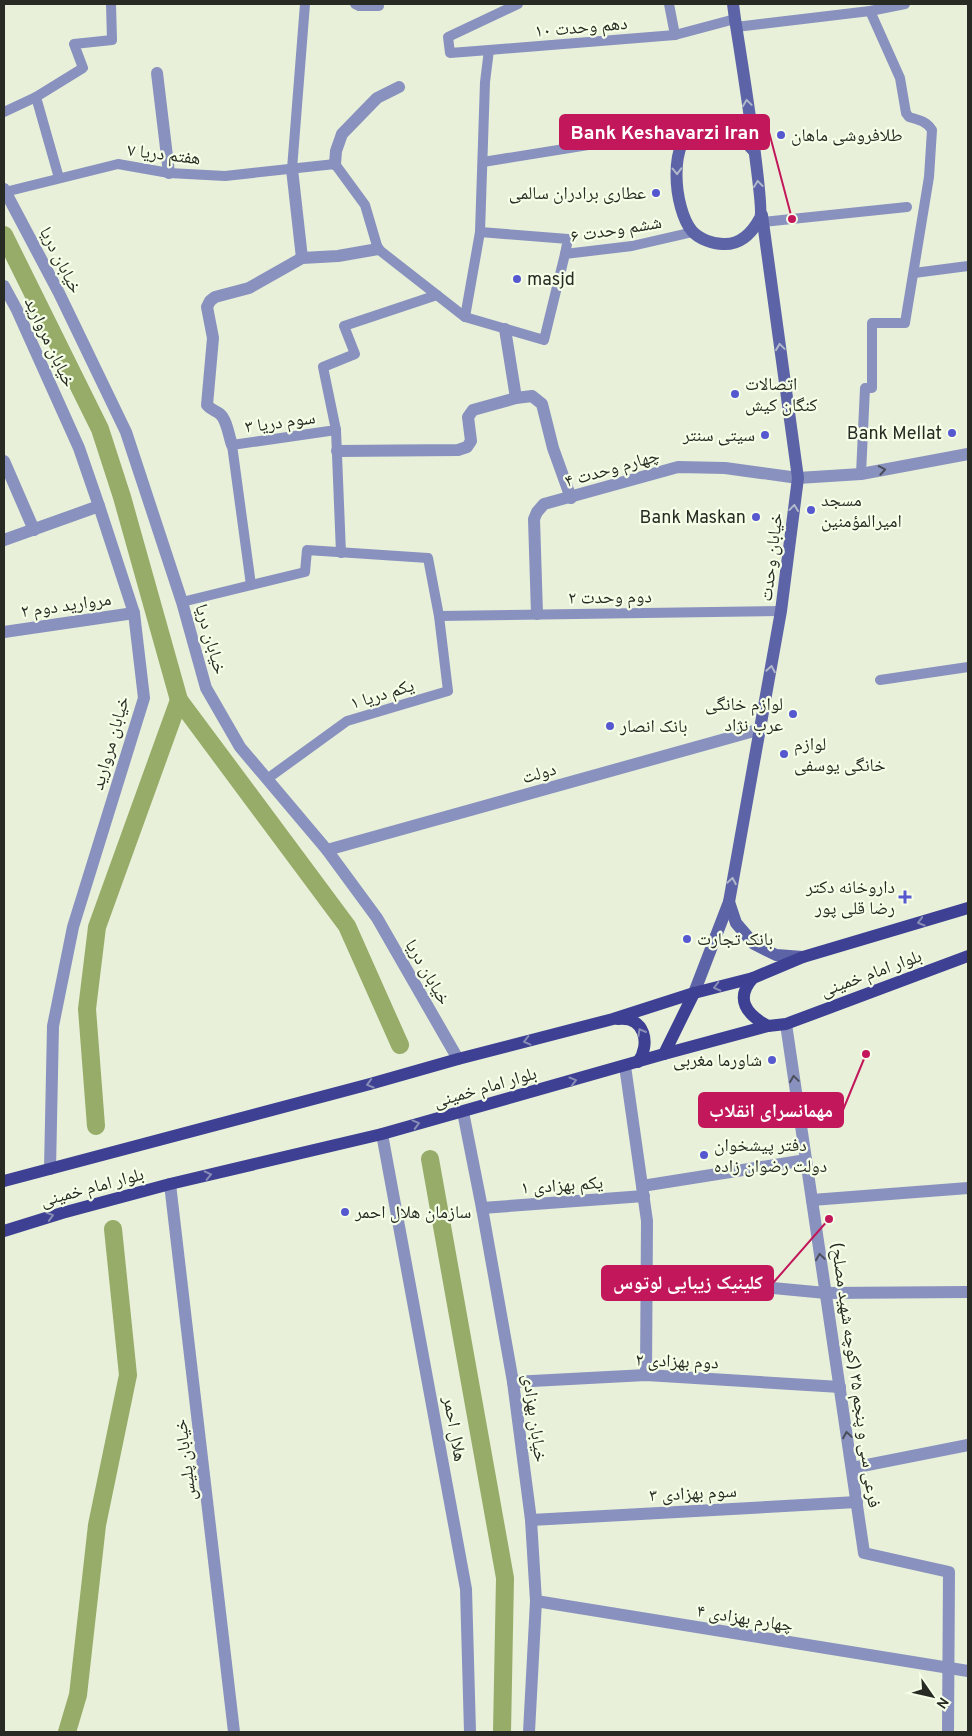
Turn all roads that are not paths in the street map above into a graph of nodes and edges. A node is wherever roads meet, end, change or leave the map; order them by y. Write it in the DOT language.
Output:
graph roads {
  1 [pos="111,4"];
  2 [pos="304,4"];
  3 [pos="355,4"];
  4 [pos="518,4"];
  5 [pos="669,4"];
  6 [pos="733,4"];
  7 [pos="905,4"];
  8 [pos="379,6"];
  9 [pos="849,9"];
  10 [pos="870,11"];
  11 [pos="736,23"];
  12 [pos="675,35"];
  13 [pos="489,50"];
  14 [pos="157,73"];
  15 [pos="399,88"];
  16 [pos="36,97"];
  17 [pos="4,112"];
  18 [pos="694,128"];
  19 [pos="754,151"];
  20 [pos="483,162"];
  21 [pos="335,164"];
  22 [pos="292,169"];
  23 [pos="169,173"];
  24 [pos="59,178"];
  25 [pos="5,190"];
  26 [pos="907,207"];
  27 [pos="762,218"];
  28 [pos="480,232"];
  29 [pos="693,232"];
  30 [pos="378,249"];
  31 [pos="565,254"];
  32 [pos="302,258"];
  33 [pos="968,266"];
  34 [pos="914,273"];
  35 [pos="4,286"];
  36 [pos="437,295"];
  37 [pos="465,318"];
  38 [pos="504,328"];
  39 [pos="516,398"];
  40 [pos="336,430"];
  41 [pos="232,445"];
  42 [pos="337,451"];
  43 [pos="968,454"];
  44 [pos="4,461"];
  45 [pos="862,474"];
  46 [pos="798,478"];
  47 [pos="571,498"];
  48 [pos="99,506"];
  49 [pos="34,530"];
  50 [pos="4,540"];
  51 [pos="341,552"];
  52 [pos="251,585"];
  53 [pos="182,602"];
  54 [pos="781,611"];
  55 [pos="134,613"];
  56 [pos="537,614"];
  57 [pos="439,616"];
  58 [pos="4,632"];
  59 [pos="968,666"];
  60 [pos="880,680"];
  61 [pos="760,729"];
  62 [pos="266,779"];
  63 [pos="327,850"];
  64 [pos="729,902"];
  65 [pos="968,908"];
  66 [pos="968,956"];
  67 [pos="803,957"];
  68 [pos="753,978"];
  69 [pos="694,992"];
  70 [pos="613,1019"];
  71 [pos="786,1024"];
  72 [pos="768,1026"];
  73 [pos="664,1054"];
  74 [pos="458,1059"];
  75 [pos="638,1062"];
  76 [pos="625,1066"];
  77 [pos="463,1112"];
  78 [pos="382,1134"];
  79 [pos="806,1160"];
  80 [pos="50,1169"];
  81 [pos="4,1181"];
  82 [pos="170,1184"];
  83 [pos="968,1188"];
  84 [pos="643,1191"];
  85 [pos="812,1200"];
  86 [pos="482,1208"];
  87 [pos="4,1231"];
  88 [pos="647,1276"];
  89 [pos="968,1292"];
  90 [pos="826,1293"];
  91 [pos="646,1375"];
  92 [pos="513,1382"];
  93 [pos="840,1387"];
  94 [pos="968,1445"];
  95 [pos="852,1468"];
  96 [pos="857,1502"];
  97 [pos="531,1520"];
  98 [pos="536,1601"];
  99 [pos="948,1668"];
  100 [pos="968,1671"];
  101 [pos="234,1732"];
  102 [pos="470,1732"];
  103 [pos="528,1732"];
  104 [pos="948,1732"];
  1 -- 16 [label="lane"];
  2 -- 22 [label="lane"];
  3 -- 8 [label="lane"];
  4 -- 13 [label="lane, دهم وحدت ۱۰"];
  5 -- 12 [label="lane"];
  6 -- 11 [label="main road"];
  7 -- 10 [label="lane, دهم وحدت ۱۰"];
  9 -- 10 [label="lane, دهم وحدت ۱۰"];
  9 -- 11 [label="lane, دهم وحدت ۱۰"];
  10 -- 34 [label="lane"];
  11 -- 12 [label="lane, دهم وحدت ۱۰"];
  19 -- 11 [label="main road, one-way"];
  12 -- 13 [label="lane, دهم وحدت ۱۰"];
  13 -- 20 [label="lane"];
  14 -- 23 [label="street"];
  15 -- 21 [label="street"];
  16 -- 17 [label="lane"];
  16 -- 24 [label="lane"];
  18 -- 19 [label="main road"];
  18 -- 20 [label="lane"];
  18 -- 29 [label="main road, one-way"];
  27 -- 19 [label="main road, one-way"];
  20 -- 28 [label="lane"];
  21 -- 22 [label="lane, هفتم دریا ۷"];
  21 -- 30 [label="lane"];
  22 -- 23 [label="lane, هفتم دریا ۷"];
  22 -- 32 [label="street"];
  23 -- 24 [label="lane, هفتم دریا ۷"];
  24 -- 25 [label="lane, هفتم دریا ۷"];
  25 -- 53 [label="street, خیابان دریا"];
  26 -- 27 [label="lane"];
  27 -- 29 [label="main road"];
  46 -- 27 [label="main road, خیابان وحدت, one-way"];
  28 -- 31 [label="lane"];
  28 -- 37 [label="lane"];
  29 -- 31 [label="lane, ششم وحدت ۶"];
  30 -- 32 [label="street"];
  30 -- 36 [label="lane"];
  31 -- 38 [label="lane, ششم وحدت ۶"];
  32 -- 41 [label="street"];
  33 -- 34 [label="lane"];
  34 -- 45 [label="lane"];
  35 -- 48 [label="street, خیابان مروارید"];
  36 -- 37 [label="lane"];
  36 -- 40 [label="lane, سوم دریا ۳"];
  37 -- 38 [label="lane, ششم وحدت ۶"];
  38 -- 39 [label="street"];
  39 -- 42 [label="street"];
  39 -- 47 [label="street"];
  40 -- 41 [label="lane, سوم دریا ۳"];
  40 -- 42 [label="lane"];
  41 -- 52 [label="lane, سوم دریا ۳"];
  42 -- 51 [label="lane"];
  45 -- 43 [label="street, چهارم وحدت ۴, one-way"];
  44 -- 49 [label="street"];
  45 -- 46 [label="street, چهارم وحدت ۴"];
  46 -- 47 [label="street, چهارم وحدت ۴"];
  54 -- 46 [label="main road, خیابان وحدت, one-way"];
  47 -- 56 [label="street, چهارم وحدت ۴"];
  48 -- 49 [label="street"];
  48 -- 55 [label="street, خیابان مروارید"];
  49 -- 50 [label="street"];
  51 -- 52 [label="lane"];
  51 -- 57 [label="lane"];
  52 -- 53 [label="lane"];
  53 -- 62 [label="street, خیابان دریا"];
  54 -- 56 [label="lane, دوم وحدت ۲"];
  61 -- 54 [label="main road, خیابان وحدت, one-way"];
  55 -- 58 [label="street, مروارید دوم ۲"];
  55 -- 80 [label="street, خیابان مروارید"];
  56 -- 57 [label="lane, دوم وحدت ۲"];
  57 -- 62 [label="lane, یکم دریا ۱"];
  59 -- 60 [label="lane"];
  61 -- 63 [label="street, دولت"];
  64 -- 61 [label="main road, خیابان وحدت, one-way"];
  62 -- 63 [label="street, خیابان دریا"];
  63 -- 74 [label="street, خیابان دریا"];
  64 -- 67 [label="main road"];
  64 -- 69 [label="main road, خیابان وحدت"];
  65 -- 67 [label="main road, بلوار امام خمینی, one-way"];
  66 -- 71 [label="main road, بلوار امام خمینی"];
  67 -- 68 [label="main road, بلوار امام خمینی"];
  68 -- 69 [label="main road, بلوار امام خمینی, one-way"];
  68 -- 72 [label="main road"];
  69 -- 70 [label="main road, بلوار امام خمینی"];
  69 -- 73 [label="main road"];
  70 -- 74 [label="main road, بلوار امام خمینی, one-way"];
  75 -- 70 [label="main road, one-way"];
  71 -- 72 [label="main road, بلوار امام خمینی"];
  79 -- 71 [label="street, فرعی سی و پنجم ۳۵ (کوچه شهید مصلح), one-way"];
  72 -- 73 [label="main road, بلوار امام خمینی"];
  73 -- 75 [label="main road, بلوار امام خمینی"];
  74 -- 80 [label="main road, بلوار امام خمینی, one-way"];
  75 -- 76 [label="main road, بلوار امام خمینی"];
  77 -- 76 [label="main road, بلوار امام خمینی, one-way"];
  76 -- 84 [label="street"];
  78 -- 77 [label="main road, بلوار امام خمینی, one-way"];
  77 -- 86 [label="street, خیابان بهزادی"];
  82 -- 78 [label="main road, بلوار امام خمینی, one-way"];
  78 -- 102 [label="street, هلال احمر"];
  79 -- 84 [label="street, یکم بهزادی ۱"];
  79 -- 85 [label="street, فرعی سی و پنجم ۳۵ (کوچه شهید مصلح)"];
  80 -- 81 [label="main road, بلوار امام خمینی"];
  87 -- 82 [label="main road, بلوار امام خمینی, one-way"];
  82 -- 101 [label="street, خیابان پلیس"];
  83 -- 85 [label="street"];
  84 -- 86 [label="street, یکم بهزادی ۱"];
  84 -- 88 [label="street"];
  90 -- 85 [label="street, فرعی سی و پنجم ۳۵ (کوچه شهید مصلح), one-way"];
  86 -- 92 [label="street, خیابان بهزادی"];
  88 -- 90 [label="street"];
  88 -- 91 [label="street"];
  89 -- 90 [label="street"];
  90 -- 93 [label="street, فرعی سی و پنجم ۳۵ (کوچه شهید مصلح)"];
  91 -- 92 [label="street, دوم بهزادی ۲"];
  91 -- 93 [label="street, دوم بهزادی ۲"];
  92 -- 97 [label="street, خیابان بهزادی"];
  95 -- 93 [label="street, فرعی سی و پنجم ۳۵ (کوچه شهید مصلح), one-way"];
  94 -- 95 [label="street"];
  95 -- 96 [label="street, فرعی سی و پنجم ۳۵ (کوچه شهید مصلح)"];
  96 -- 97 [label="street, سوم بهزادی ۳"];
  96 -- 99 [label="street, فرعی سی و پنجم ۳۵ (کوچه شهید مصلح)"];
  97 -- 98 [label="street, خیابان بهزادی"];
  98 -- 99 [label="street, چهارم بهزادی ۴"];
  98 -- 103 [label="street, خیابان بهزادی"];
  99 -- 100 [label="street, چهارم بهزادی ۴"];
  99 -- 104 [label="street"];
}
